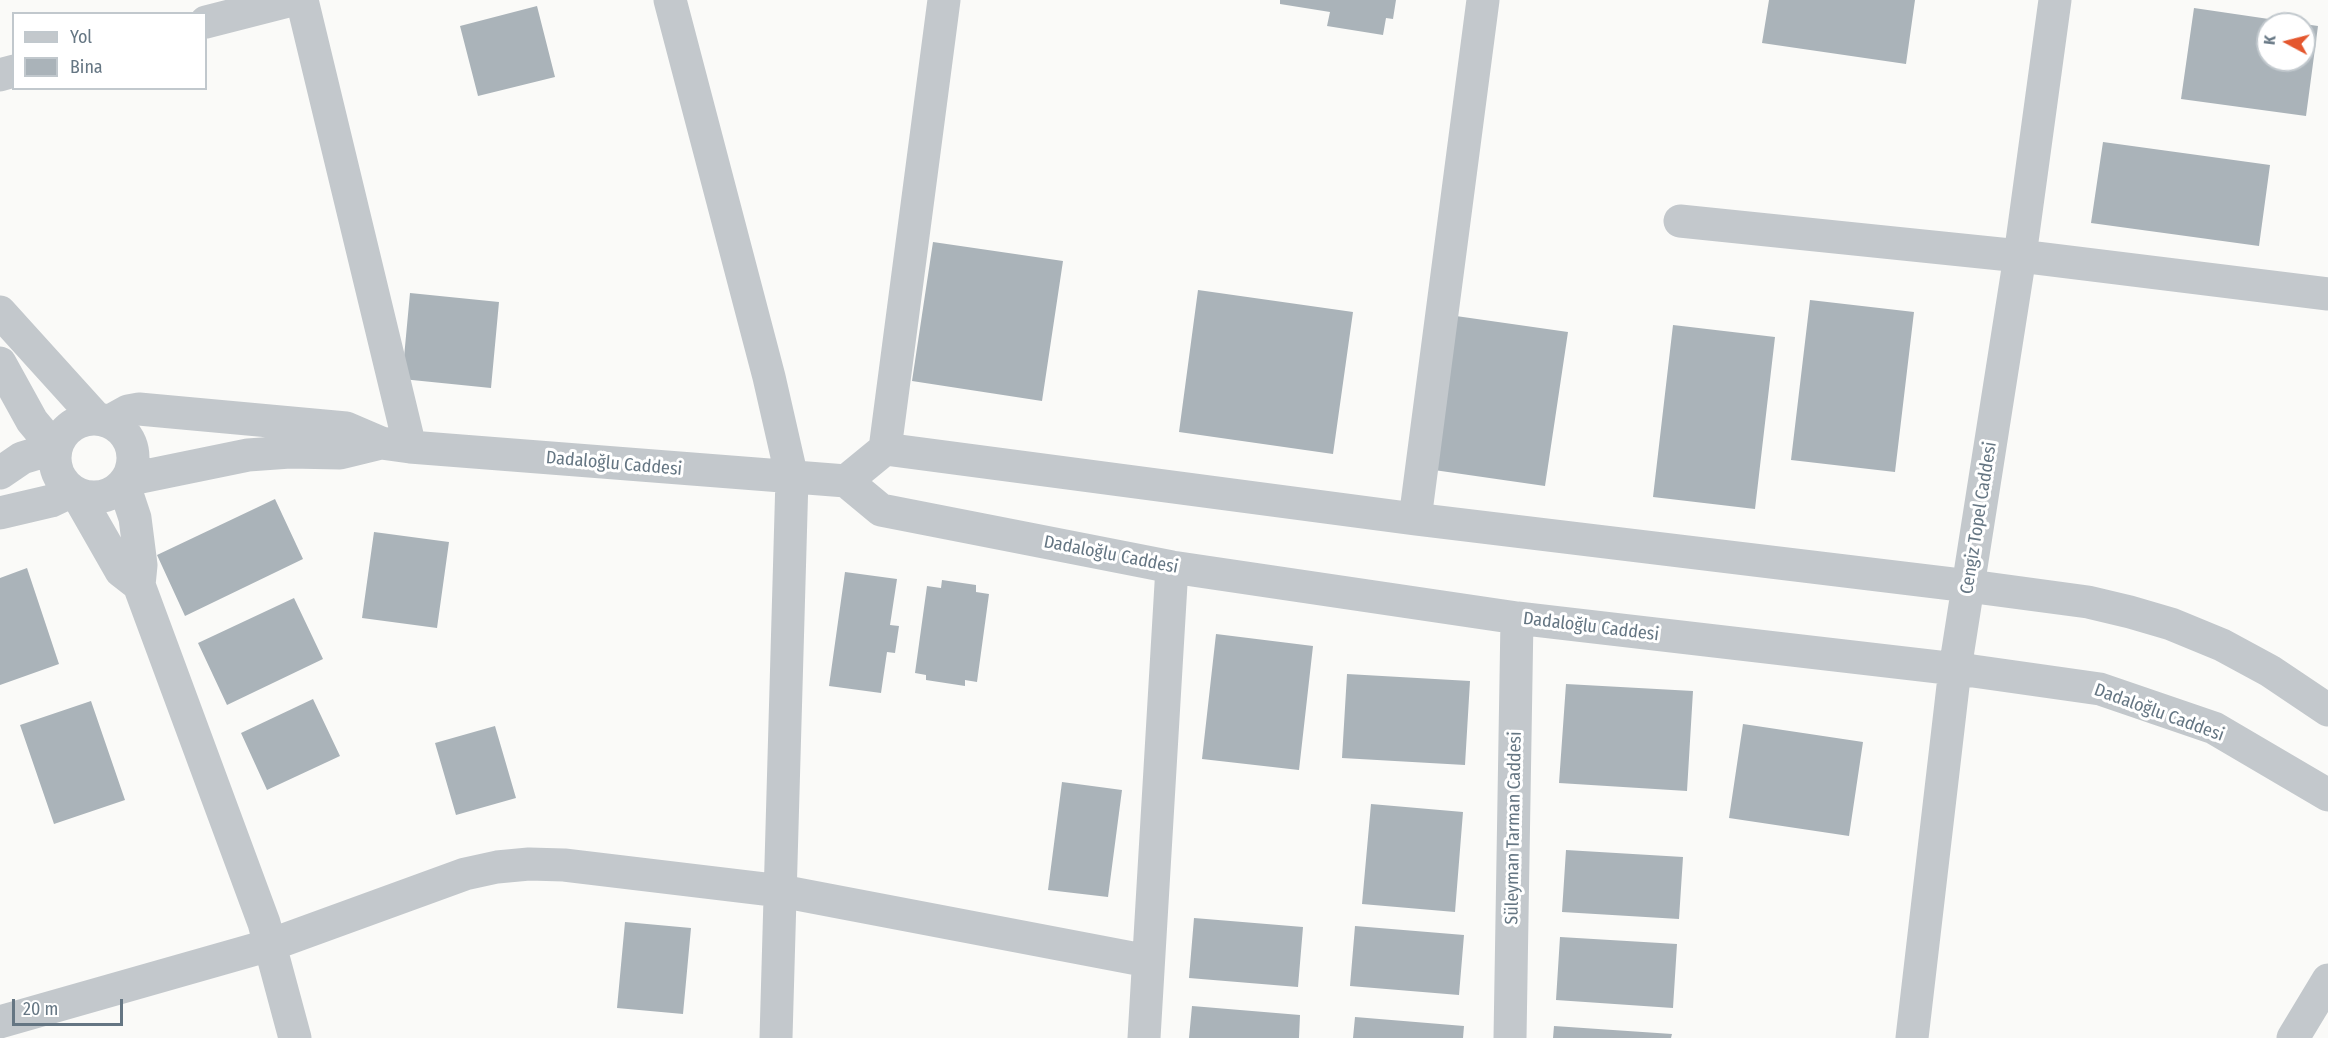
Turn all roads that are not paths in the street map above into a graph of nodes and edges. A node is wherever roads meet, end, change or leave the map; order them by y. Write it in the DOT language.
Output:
graph roads {
  1 [pos="292,0"];
  2 [pos="302,0"];
  3 [pos="670,0"];
  4 [pos="944,0"];
  5 [pos="1483,0"];
  6 [pos="2055,0"];
  7 [pos="207,22"];
  8 [pos="1680,221"];
  9 [pos="2020,256"];
  10 [pos="2328,294"];
  11 [pos="0,312"];
  12 [pos="0,363"];
  13 [pos="103,420"];
  14 [pos="396,445"];
  15 [pos="56,446"];
  16 [pos="885,448"];
  17 [pos="0,473"];
  18 [pos="792,478"];
  19 [pos="846,481"];
  20 [pos="124,483"];
  21 [pos="75,492"];
  22 [pos="0,513"];
  23 [pos="1415,519"];
  24 [pos="1172,567"];
  25 [pos="139,585"];
  26 [pos="1969,586"];
  27 [pos="1517,618"];
  28 [pos="1955,669"];
  29 [pos="2328,710"];
  30 [pos="2328,795"];
  31 [pos="781,891"];
  32 [pos="270,945"];
  33 [pos="1148,961"];
  34 [pos="2328,980"];
  35 [pos="0,1022"];
  36 [pos="295,1038"];
  37 [pos="776,1038"];
  38 [pos="1143,1038"];
  39 [pos="1510,1038"];
  40 [pos="1912,1038"];
  41 [pos="2293,1038"];
  1 -- 7 [label="street"];
  2 -- 14 [label="street"];
  3 -- 18 [label="street"];
  4 -- 16 [label="street"];
  5 -- 23 [label="street"];
  6 -- 9 [label="street, Cengiz Topel Caddesi"];
  8 -- 9 [label="street"];
  9 -- 10 [label="street"];
  9 -- 26 [label="street, Cengiz Topel Caddesi"];
  11 -- 13 [label="street"];
  12 -- 15 [label="street"];
  13 -- 14 [label="street, Dadaloğlu Caddesi"];
  13 -- 15 [label="street"];
  13 -- 20 [label="street"];
  14 -- 18 [label="street, Dadaloğlu Caddesi"];
  14 -- 20 [label="street, Dadaloğlu Caddesi"];
  15 -- 17 [label="street"];
  15 -- 21 [label="street"];
  16 -- 19 [label="street"];
  16 -- 23 [label="street"];
  18 -- 19 [label="street, Dadaloğlu Caddesi"];
  18 -- 31 [label="street"];
  19 -- 24 [label="street, Dadaloğlu Caddesi"];
  20 -- 21 [label="street"];
  20 -- 25 [label="street"];
  21 -- 22 [label="street"];
  21 -- 25 [label="street"];
  23 -- 26 [label="street"];
  24 -- 27 [label="street, Dadaloğlu Caddesi"];
  24 -- 33 [label="street"];
  25 -- 32 [label="street"];
  26 -- 28 [label="street, Cengiz Topel Caddesi"];
  26 -- 29 [label="street"];
  27 -- 28 [label="street, Dadaloğlu Caddesi"];
  27 -- 39 [label="street, Süleyman Tarman Caddesi"];
  28 -- 30 [label="street, Dadaloğlu Caddesi"];
  28 -- 40 [label="street, Cengiz Topel Caddesi"];
  31 -- 32 [label="street"];
  31 -- 33 [label="street"];
  31 -- 37 [label="street"];
  32 -- 35 [label="street"];
  32 -- 36 [label="street"];
  33 -- 38 [label="street"];
  34 -- 41 [label="street"];
}
